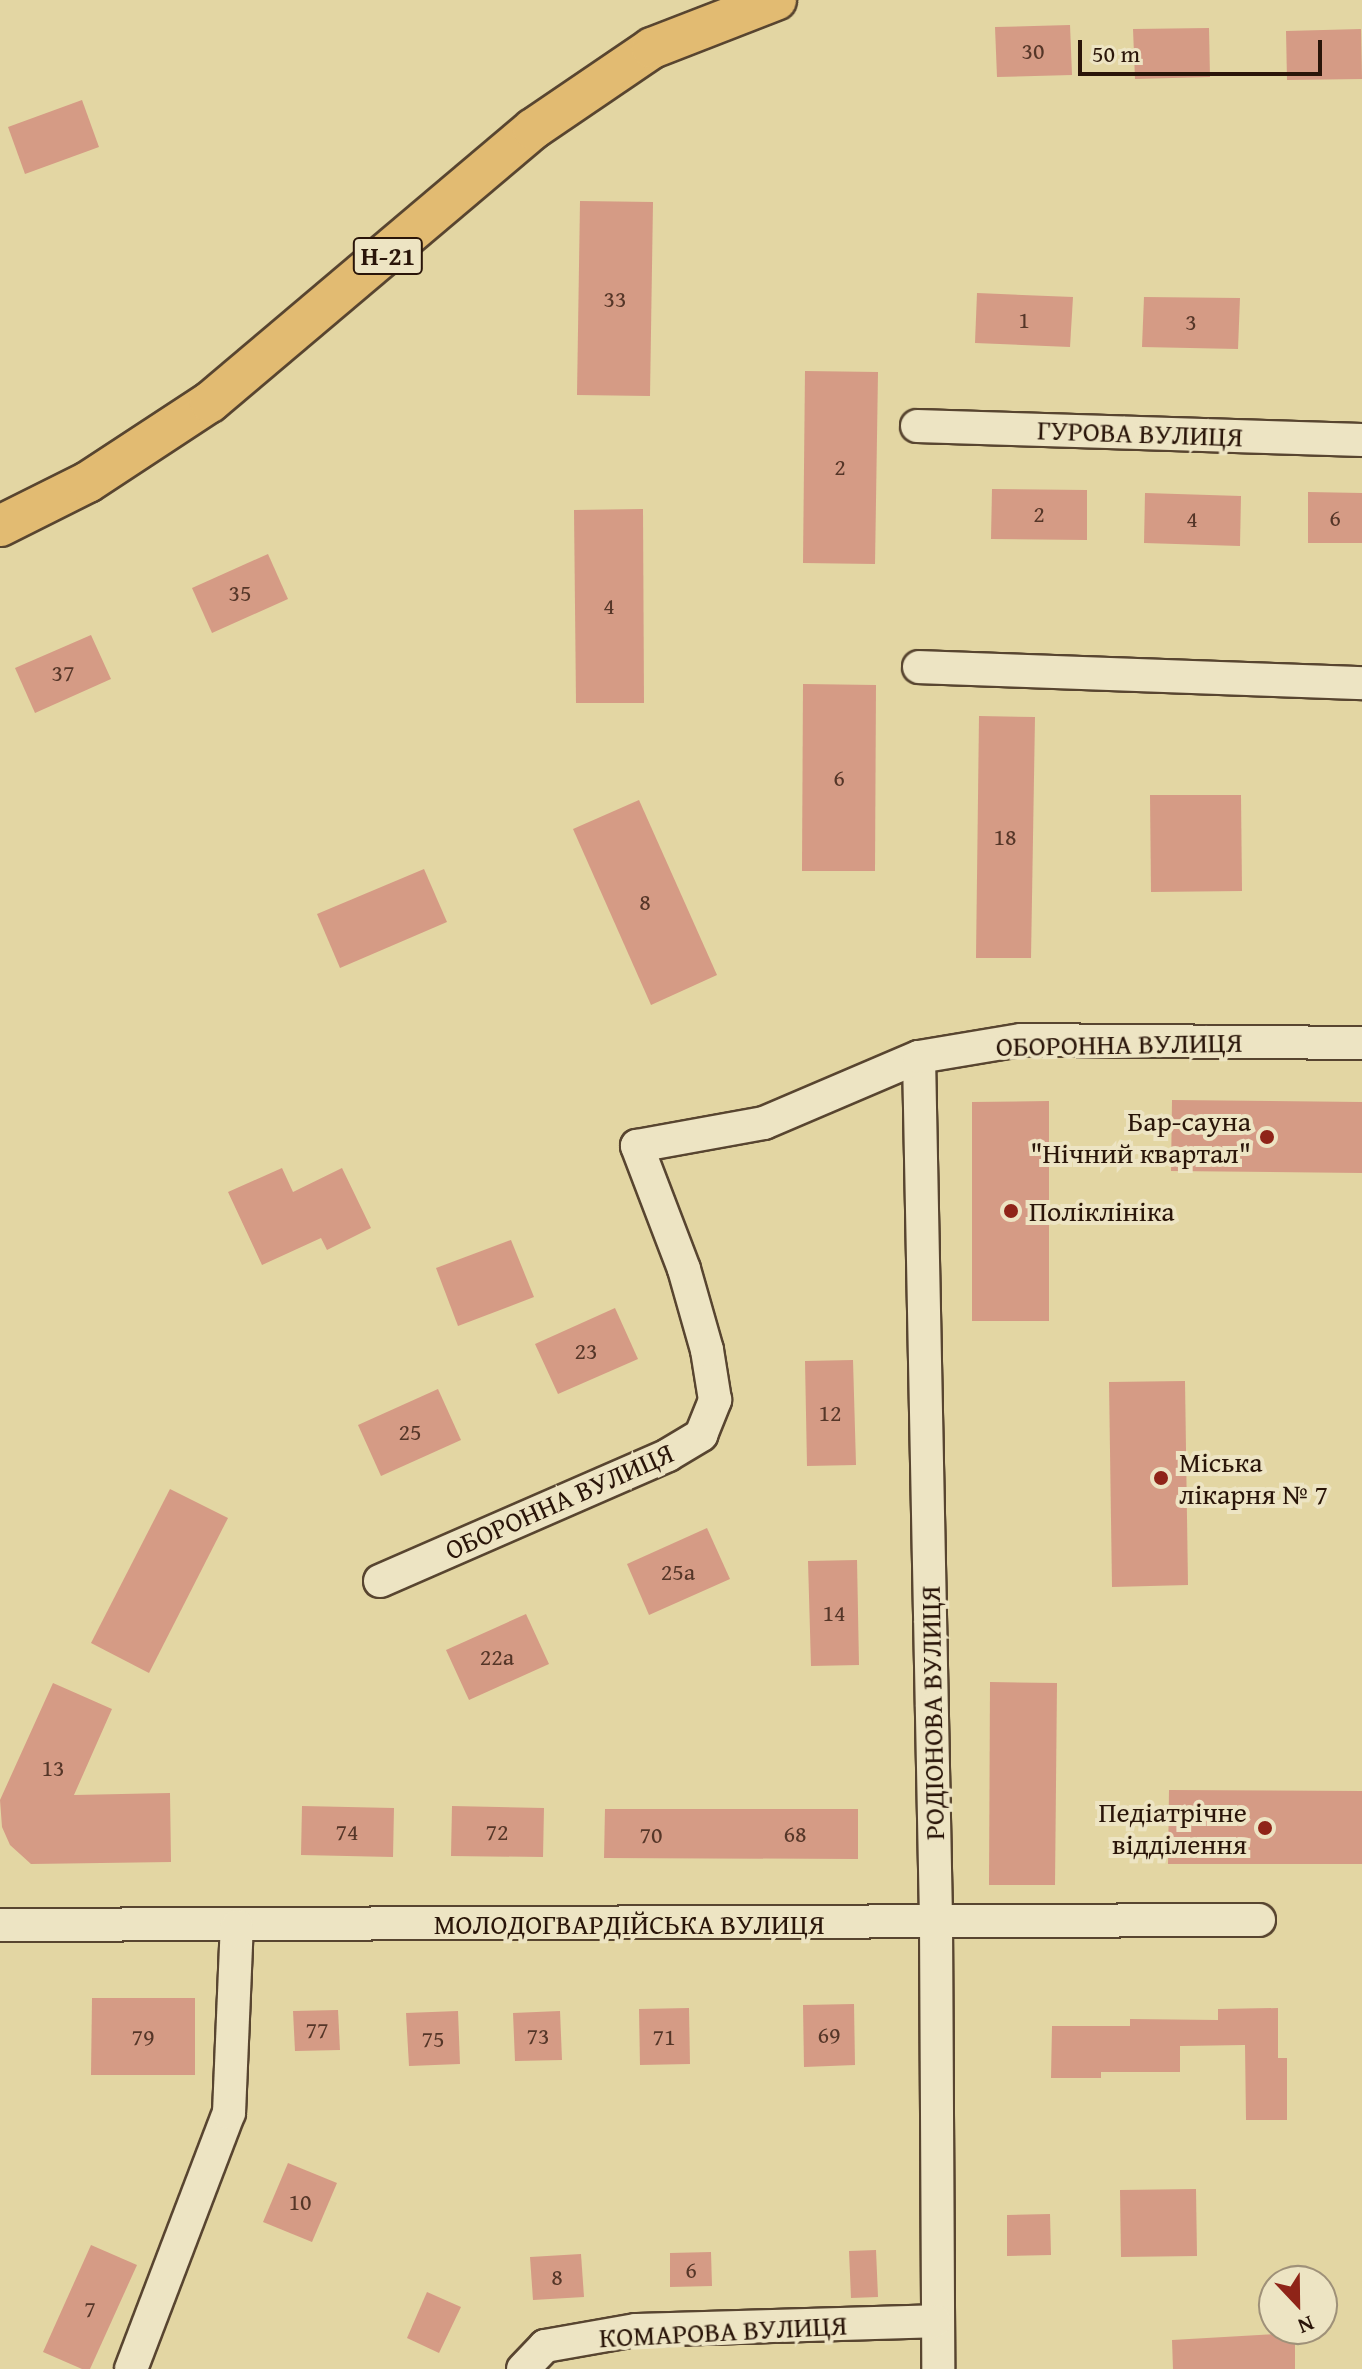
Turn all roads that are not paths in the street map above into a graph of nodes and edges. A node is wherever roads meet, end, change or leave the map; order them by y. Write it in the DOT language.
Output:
graph roads {
  1 [pos="776,0"];
  2 [pos="917,426"];
  3 [pos="1362,440"];
  4 [pos="0,526"];
  5 [pos="919,667"];
  6 [pos="1362,683"];
  7 [pos="1362,1043"];
  8 [pos="919,1057"];
  9 [pos="380,1581"];
  10 [pos="1259,1920"];
  11 [pos="936,1922"];
  12 [pos="0,1925"];
  13 [pos="237,1926"];
  14 [pos="935,2321"];
  15 [pos="131,2369"];
  16 [pos="523,2369"];
  17 [pos="938,2369"];
  1 -- 4 [label="main road, Н-21"];
  2 -- 3 [label="street, ГУРОВА ВУЛИЦЯ"];
  5 -- 6 [label="street"];
  7 -- 8 [label="street, ОБОРОННА ВУЛИЦЯ"];
  8 -- 9 [label="street, ОБОРОННА ВУЛИЦЯ"];
  8 -- 11 [label="street, РОДІОНОВА ВУЛИЦЯ"];
  10 -- 11 [label="street, МОЛОДОГВАРДІЙСЬКА ВУЛИЦЯ"];
  11 -- 13 [label="street, МОЛОДОГВАРДІЙСЬКА ВУЛИЦЯ"];
  11 -- 14 [label="street, РОДІОНОВА ВУЛИЦЯ"];
  12 -- 13 [label="street, МОЛОДОГВАРДІЙСЬКА ВУЛИЦЯ"];
  13 -- 15 [label="street"];
  14 -- 16 [label="street, КОМАРОВА ВУЛИЦЯ"];
  14 -- 17 [label="street, РОДІОНОВА ВУЛИЦЯ"];
}
